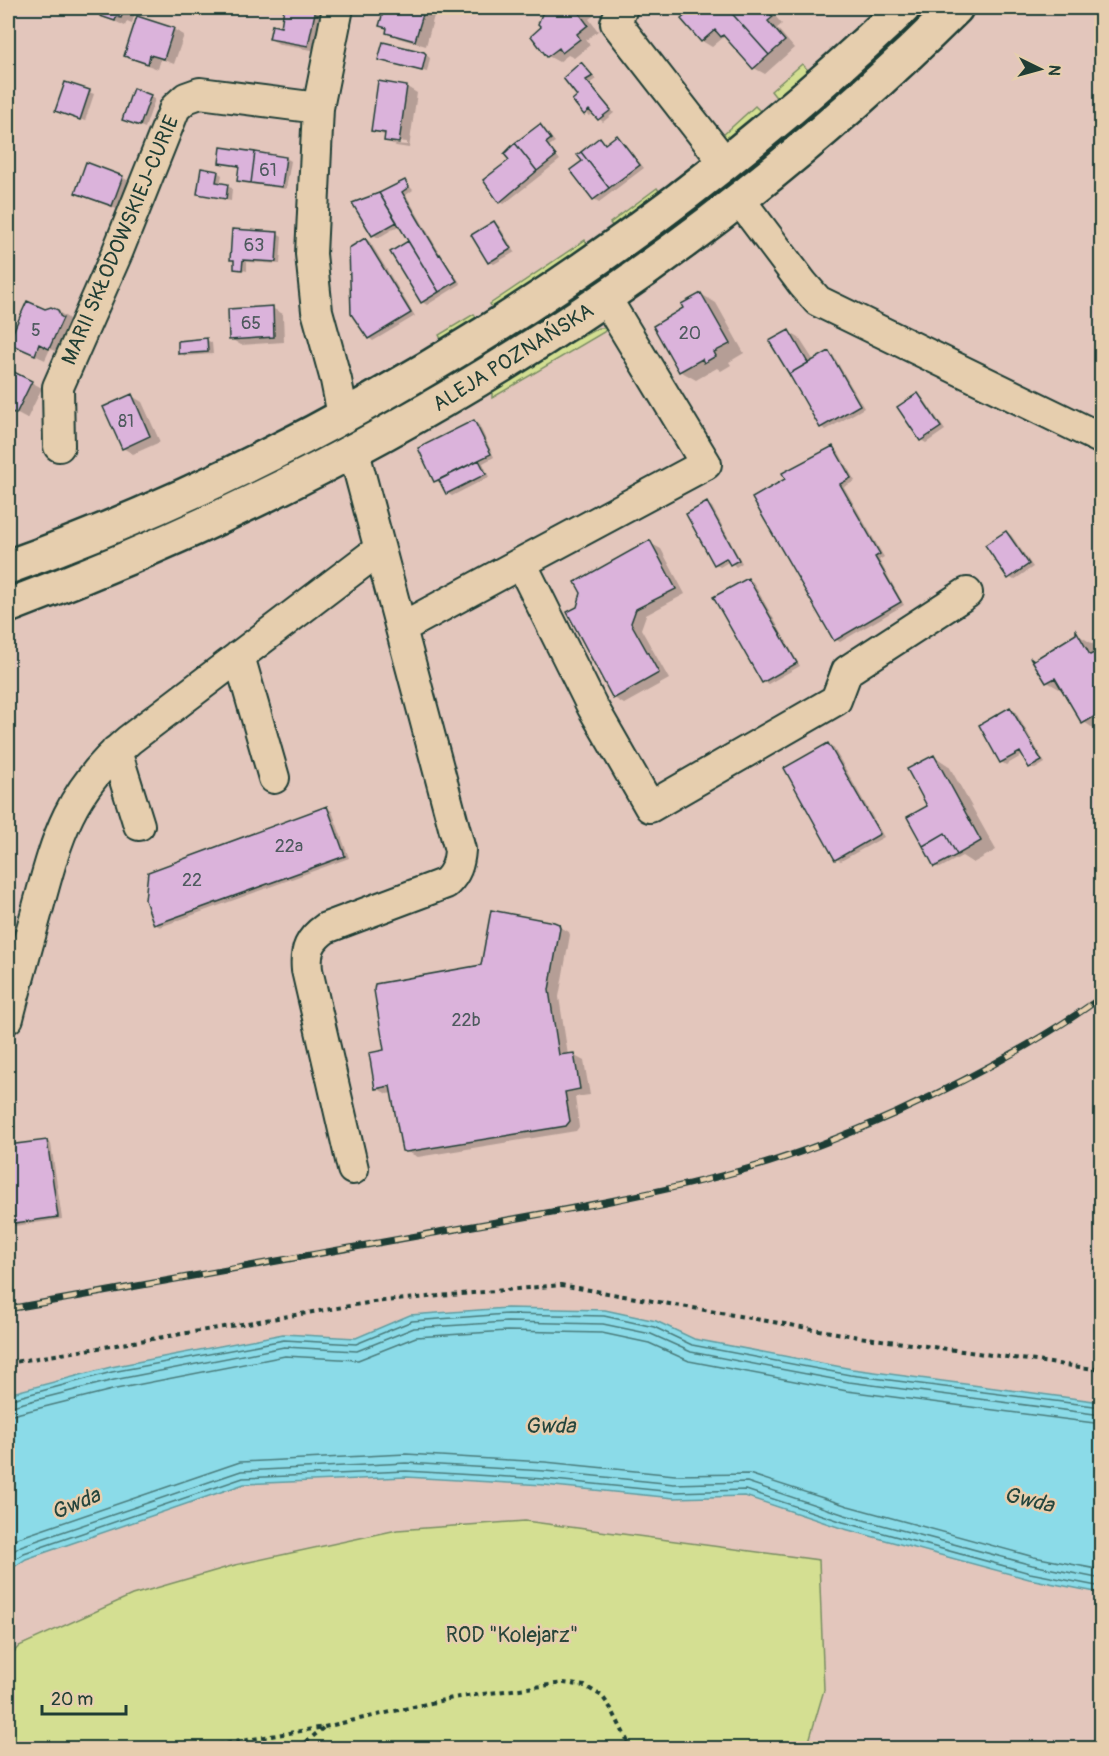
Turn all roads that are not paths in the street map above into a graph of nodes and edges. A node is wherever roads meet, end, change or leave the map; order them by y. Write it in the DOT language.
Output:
graph roads {
  1 [pos="338,8"];
  2 [pos="622,8"];
  3 [pos="903,8"];
  4 [pos="956,8"];
  5 [pos="318,108"];
  6 [pos="725,163"];
  7 [pos="740,199"];
  8 [pos="605,297"];
  9 [pos="343,416"];
  10 [pos="1101,439"];
  11 [pos="59,446"];
  12 [pos="354,452"];
  13 [pos="380,549"];
  14 [pos="521,563"];
  15 [pos="8,567"];
  16 [pos="967,593"];
  17 [pos="8,606"];
  18 [pos="401,628"];
  19 [pos="240,656"];
  20 [pos="116,751"];
  21 [pos="274,778"];
  22 [pos="139,825"];
  23 [pos="8,1018"];
  24 [pos="353,1169"];
  1 -- 5 [label="street"];
  2 -- 6 [label="street"];
  3 -- 6 [label="main road, ALEJA POZNAŃSKA"];
  4 -- 7 [label="main road, ALEJA POZNAŃSKA"];
  5 -- 9 [label="street"];
  5 -- 11 [label="street, MARII SKŁODOWSKIEJ-CURIE"];
  6 -- 9 [label="main road, ALEJA POZNAŃSKA"];
  7 -- 8 [label="main road, ALEJA POZNAŃSKA"];
  7 -- 10 [label="street"];
  8 -- 12 [label="main road, ALEJA POZNAŃSKA"];
  8 -- 14 [label="street"];
  9 -- 12 [label="main road"];
  9 -- 15 [label="main road, ALEJA POZNAŃSKA"];
  12 -- 13 [label="street"];
  12 -- 17 [label="main road, ALEJA POZNAŃSKA"];
  13 -- 18 [label="street"];
  13 -- 19 [label="street"];
  14 -- 16 [label="street"];
  14 -- 18 [label="street"];
  18 -- 24 [label="street"];
  19 -- 20 [label="street"];
  19 -- 21 [label="street"];
  20 -- 22 [label="street"];
  20 -- 23 [label="street"];
}
